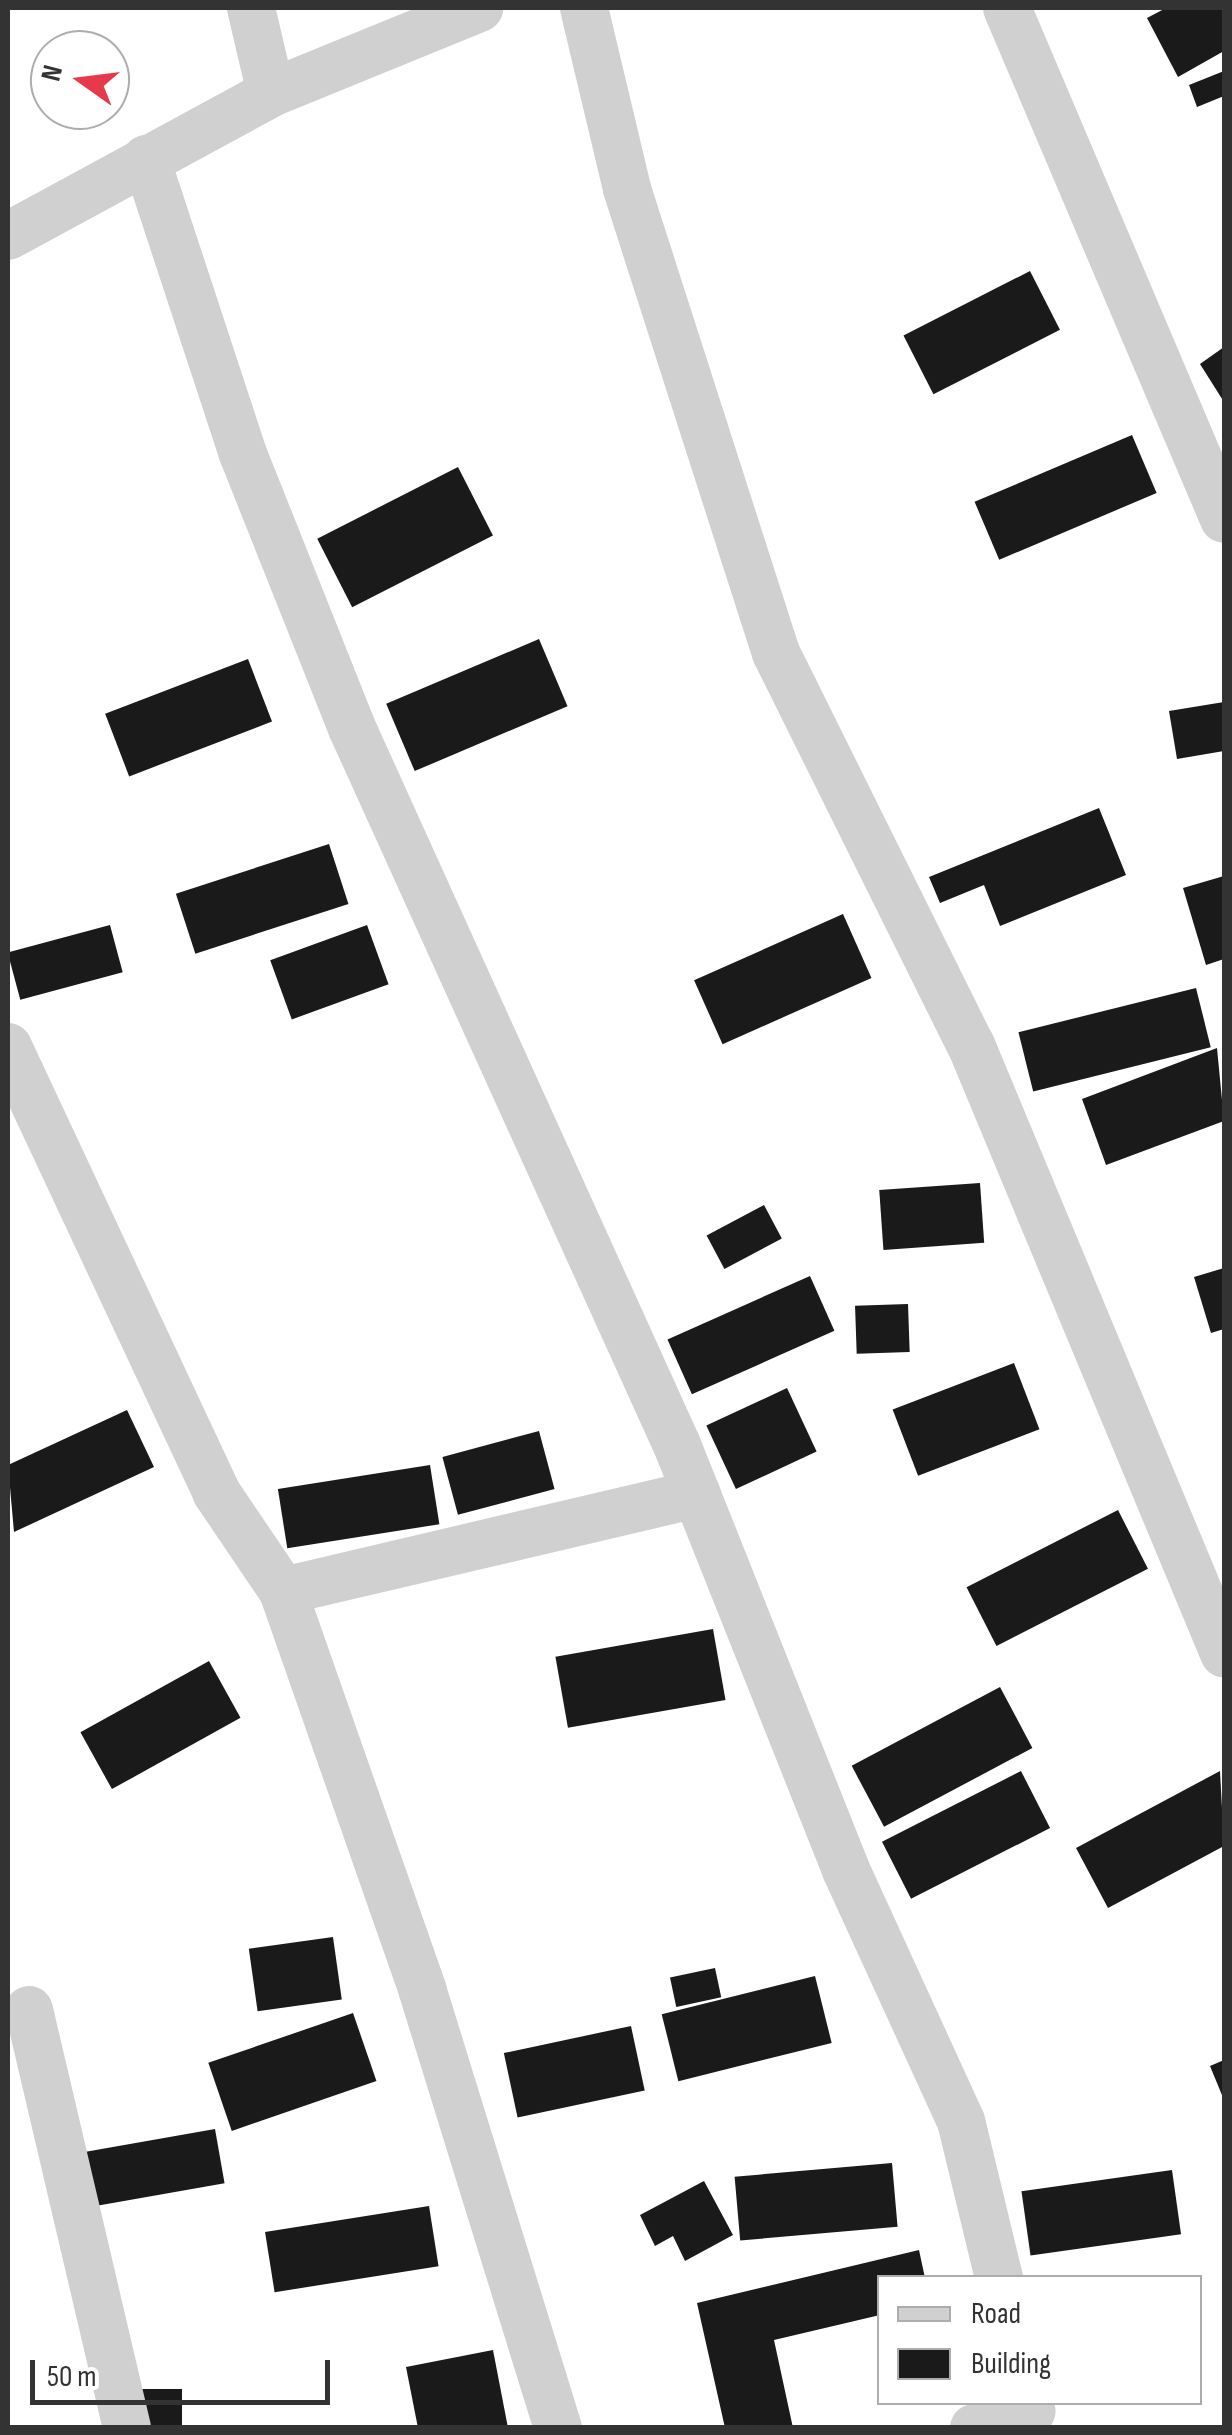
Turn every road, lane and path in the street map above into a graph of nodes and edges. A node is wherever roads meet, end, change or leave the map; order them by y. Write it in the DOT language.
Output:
graph roads {
  1 [pos="251,8"];
  2 [pos="480,8"];
  3 [pos="584,8"];
  4 [pos="1007,8"];
  5 [pos="271,93"];
  6 [pos="146,159"];
  7 [pos="8,236"];
  8 [pos="1224,519"];
  9 [pos="8,1048"];
  10 [pos="697,1494"];
  11 [pos="283,1591"];
  12 [pos="1224,1653"];
  13 [pos="29,2010"];
  14 [pos="998,2275"];
  15 [pos="1032,2414"];
  16 [pos="127,2428"];
  17 [pos="558,2428"];
  18 [pos="974,2428"];
  1 -- 5 [label="street"];
  2 -- 5 [label="street"];
  3 -- 12 [label="street"];
  4 -- 8 [label="street"];
  5 -- 6 [label="street"];
  6 -- 7 [label="street"];
  6 -- 10 [label="street"];
  9 -- 11 [label="street"];
  10 -- 11 [label="street"];
  10 -- 14 [label="street"];
  11 -- 17 [label="street"];
  13 -- 16 [label="street"];
  15 -- 18 [label="street"];
}
